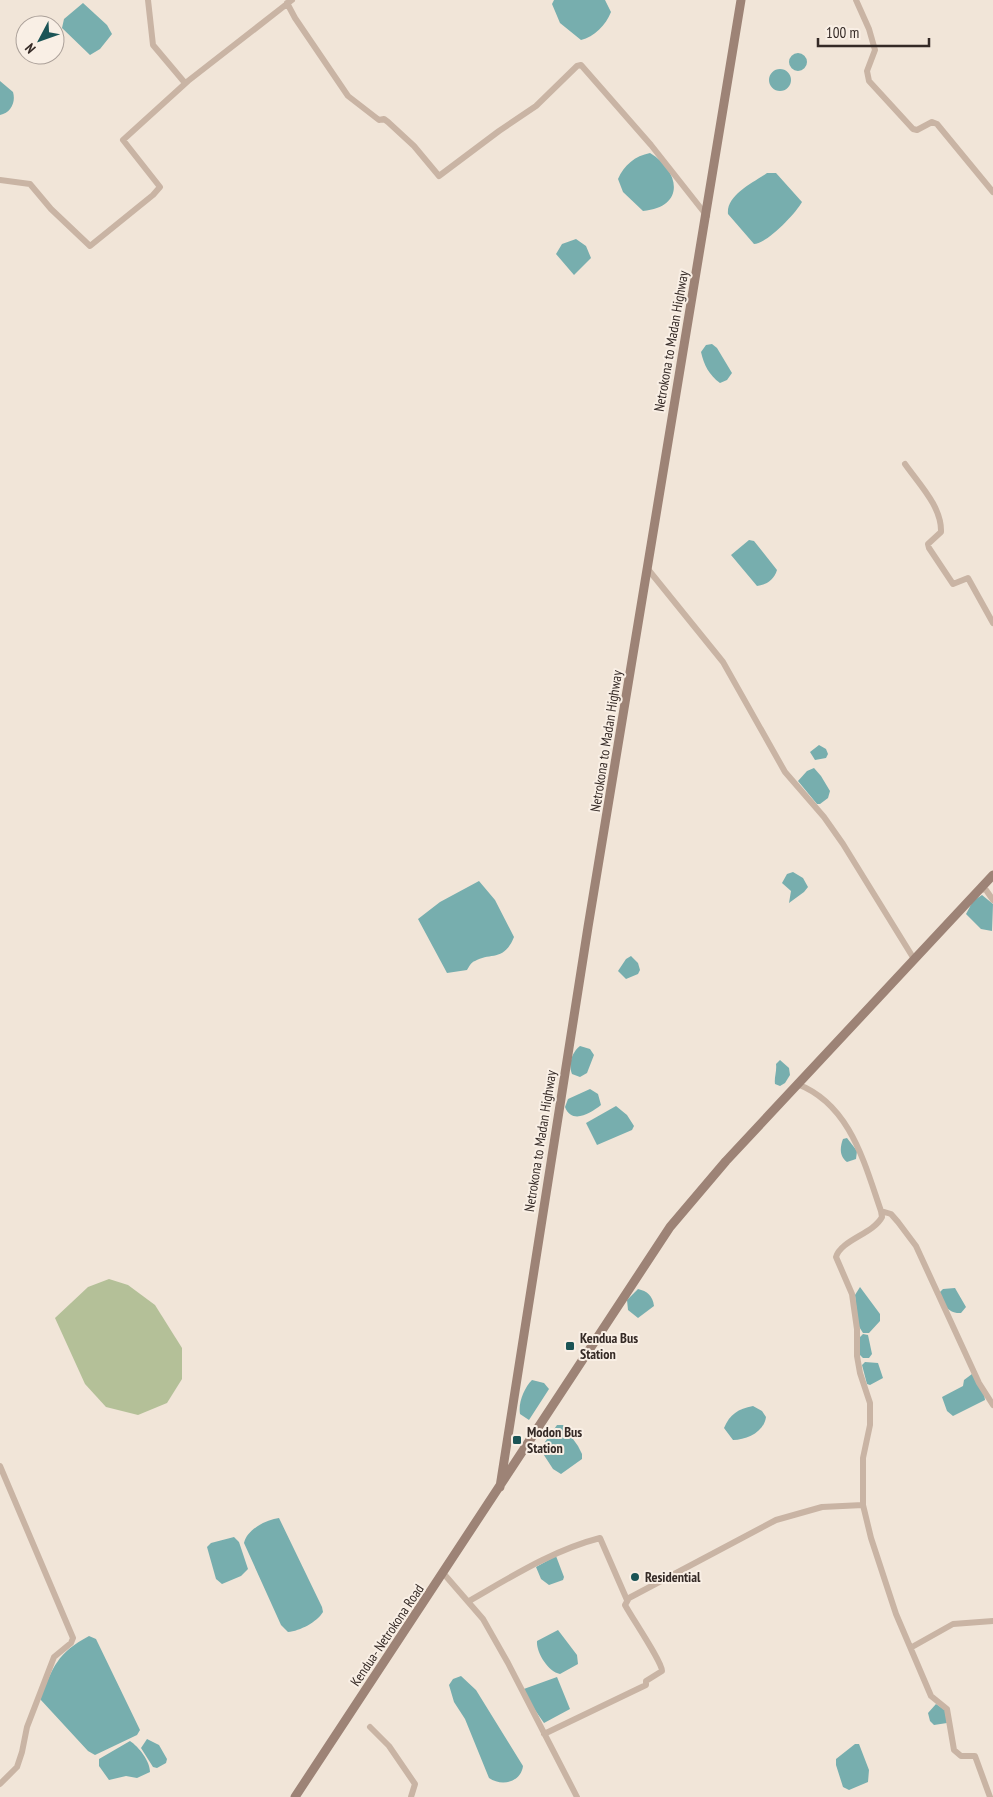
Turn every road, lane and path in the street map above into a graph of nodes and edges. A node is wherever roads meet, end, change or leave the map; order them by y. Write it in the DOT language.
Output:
graph roads {
  1 [pos="148,0"];
  2 [pos="741,0"];
  3 [pos="856,0"];
  4 [pos="290,1"];
  5 [pos="185,83"];
  6 [pos="0,180"];
  7 [pos="993,192"];
  8 [pos="706,216"];
  9 [pos="905,464"];
  10 [pos="647,568"];
  11 [pos="993,623"];
  12 [pos="993,875"];
  13 [pos="981,889"];
  14 [pos="993,900"];
  15 [pos="914,959"];
  16 [pos="797,1084"];
  17 [pos="881,1210"];
  18 [pos="993,1405"];
  19 [pos="0,1466"];
  20 [pos="500,1487"];
  21 [pos="863,1505"];
  22 [pos="444,1574"];
  23 [pos="627,1600"];
  24 [pos="469,1601"];
  25 [pos="993,1621"];
  26 [pos="912,1647"];
  27 [pos="370,1727"];
  28 [pos="544,1734"];
  29 [pos="0,1784"];
  30 [pos="295,1797"];
  31 [pos="411,1797"];
  32 [pos="577,1797"];
  33 [pos="990,1797"];
  1 -- 5 [label="street"];
  2 -- 8 [label="main road, Netrokona to Madan Highway"];
  3 -- 7 [label="street"];
  4 -- 5 [label="street"];
  4 -- 8 [label="street"];
  5 -- 6 [label="street"];
  8 -- 10 [label="main road, Netrokona to Madan Highway"];
  9 -- 11 [label="street"];
  10 -- 15 [label="street"];
  10 -- 20 [label="main road, Netrokona to Madan Highway"];
  12 -- 13 [label="main road, Kendua- Netrokona Road"];
  13 -- 14 [label="street"];
  13 -- 15 [label="main road, Kendua- Netrokona Road"];
  15 -- 16 [label="main road, Kendua- Netrokona Road"];
  16 -- 17 [label="street"];
  16 -- 20 [label="main road, Kendua- Netrokona Road"];
  17 -- 18 [label="street"];
  17 -- 21 [label="street"];
  19 -- 29 [label="street"];
  20 -- 22 [label="main road, Kendua- Netrokona Road"];
  21 -- 23 [label="street"];
  21 -- 26 [label="street"];
  22 -- 24 [label="street"];
  22 -- 30 [label="main road, Kendua- Netrokona Road"];
  23 -- 24 [label="street"];
  23 -- 28 [label="street"];
  24 -- 28 [label="street"];
  25 -- 26 [label="street"];
  26 -- 33 [label="street"];
  27 -- 31 [label="street"];
  28 -- 32 [label="street"];
}
